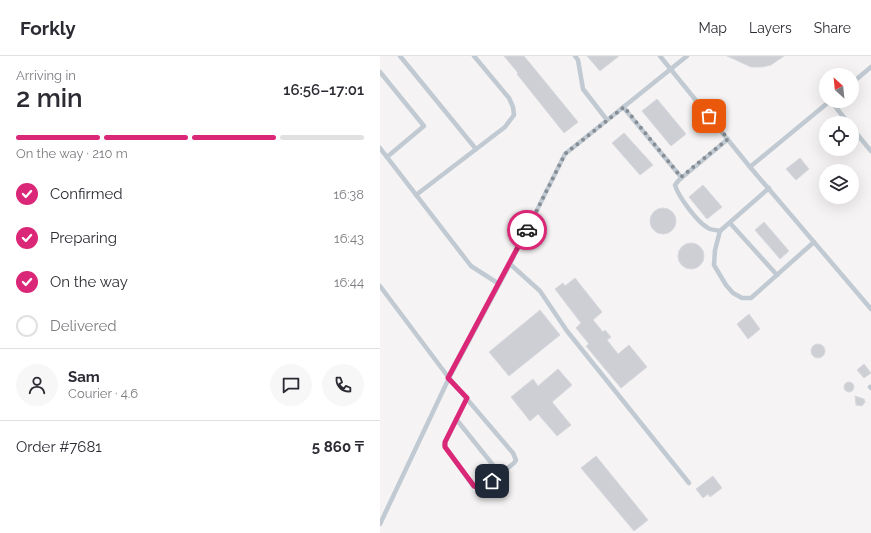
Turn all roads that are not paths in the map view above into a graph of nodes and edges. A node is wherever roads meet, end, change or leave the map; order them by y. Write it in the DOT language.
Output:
graph roads {
  1 [pos="400,56"];
  2 [pos="474,56"];
  3 [pos="575,56"];
  4 [pos="660,56"];
  5 [pos="687,56"];
  6 [pos="871,67"];
  7 [pos="670,69"];
  8 [pos="380,72"];
  9 [pos="859,77"];
  10 [pos="624,107"];
  11 [pos="822,108"];
  12 [pos="836,108"];
  13 [pos="842,116"];
  14 [pos="607,120"];
  15 [pos="859,136"];
  16 [pos="728,139"];
  17 [pos="380,148"];
  18 [pos="476,149"];
  19 [pos="871,151"];
  20 [pos="387,157"];
  21 [pos="750,167"];
  22 [pos="681,177"];
  23 [pos="769,188"];
  24 [pos="416,195"];
  25 [pos="730,223"];
  26 [pos="720,231"];
  27 [pos="814,242"];
  28 [pos="510,264"];
  29 [pos="777,275"];
  30 [pos="499,284"];
  31 [pos="380,286"];
  32 [pos="871,309"];
  33 [pos="448,378"];
  34 [pos="467,398"];
  35 [pos="456,419"];
  36 [pos="501,475"];
  37 [pos="689,483"];
  38 [pos="380,524"];
  1 -- 18 [label="lane"];
  2 -- 18 [label="lane"];
  3 -- 14 [label="lane"];
  4 -- 7 [label="lane"];
  5 -- 7 [label="lane"];
  6 -- 9 [label="lane"];
  7 -- 10 [label="lane"];
  7 -- 16 [label="lane"];
  8 -- 20 [label="lane"];
  10 -- 14 [label="lane"];
  10 -- 22 [label="lane"];
  11 -- 21 [label="lane"];
  12 -- 13 [label="lane"];
  14 -- 28 [label="lane"];
  15 -- 19 [label="lane"];
  16 -- 21 [label="lane"];
  16 -- 22 [label="lane"];
  17 -- 20 [label="lane"];
  18 -- 24 [label="lane"];
  20 -- 24 [label="lane"];
  21 -- 23 [label="lane"];
  22 -- 26 [label="lane"];
  23 -- 25 [label="lane"];
  23 -- 27 [label="lane"];
  24 -- 30 [label="lane"];
  25 -- 26 [label="lane"];
  25 -- 29 [label="lane"];
  26 -- 29 [label="lane"];
  27 -- 29 [label="lane"];
  27 -- 32 [label="lane"];
  28 -- 30 [label="lane"];
  28 -- 37 [label="lane"];
  30 -- 33 [label="lane"];
  31 -- 33 [label="lane"];
  33 -- 34 [label="lane"];
  33 -- 38 [label="lane"];
  34 -- 35 [label="lane"];
  34 -- 36 [label="lane"];
  35 -- 36 [label="lane"];
  35 -- 36 [label="lane"];
}
